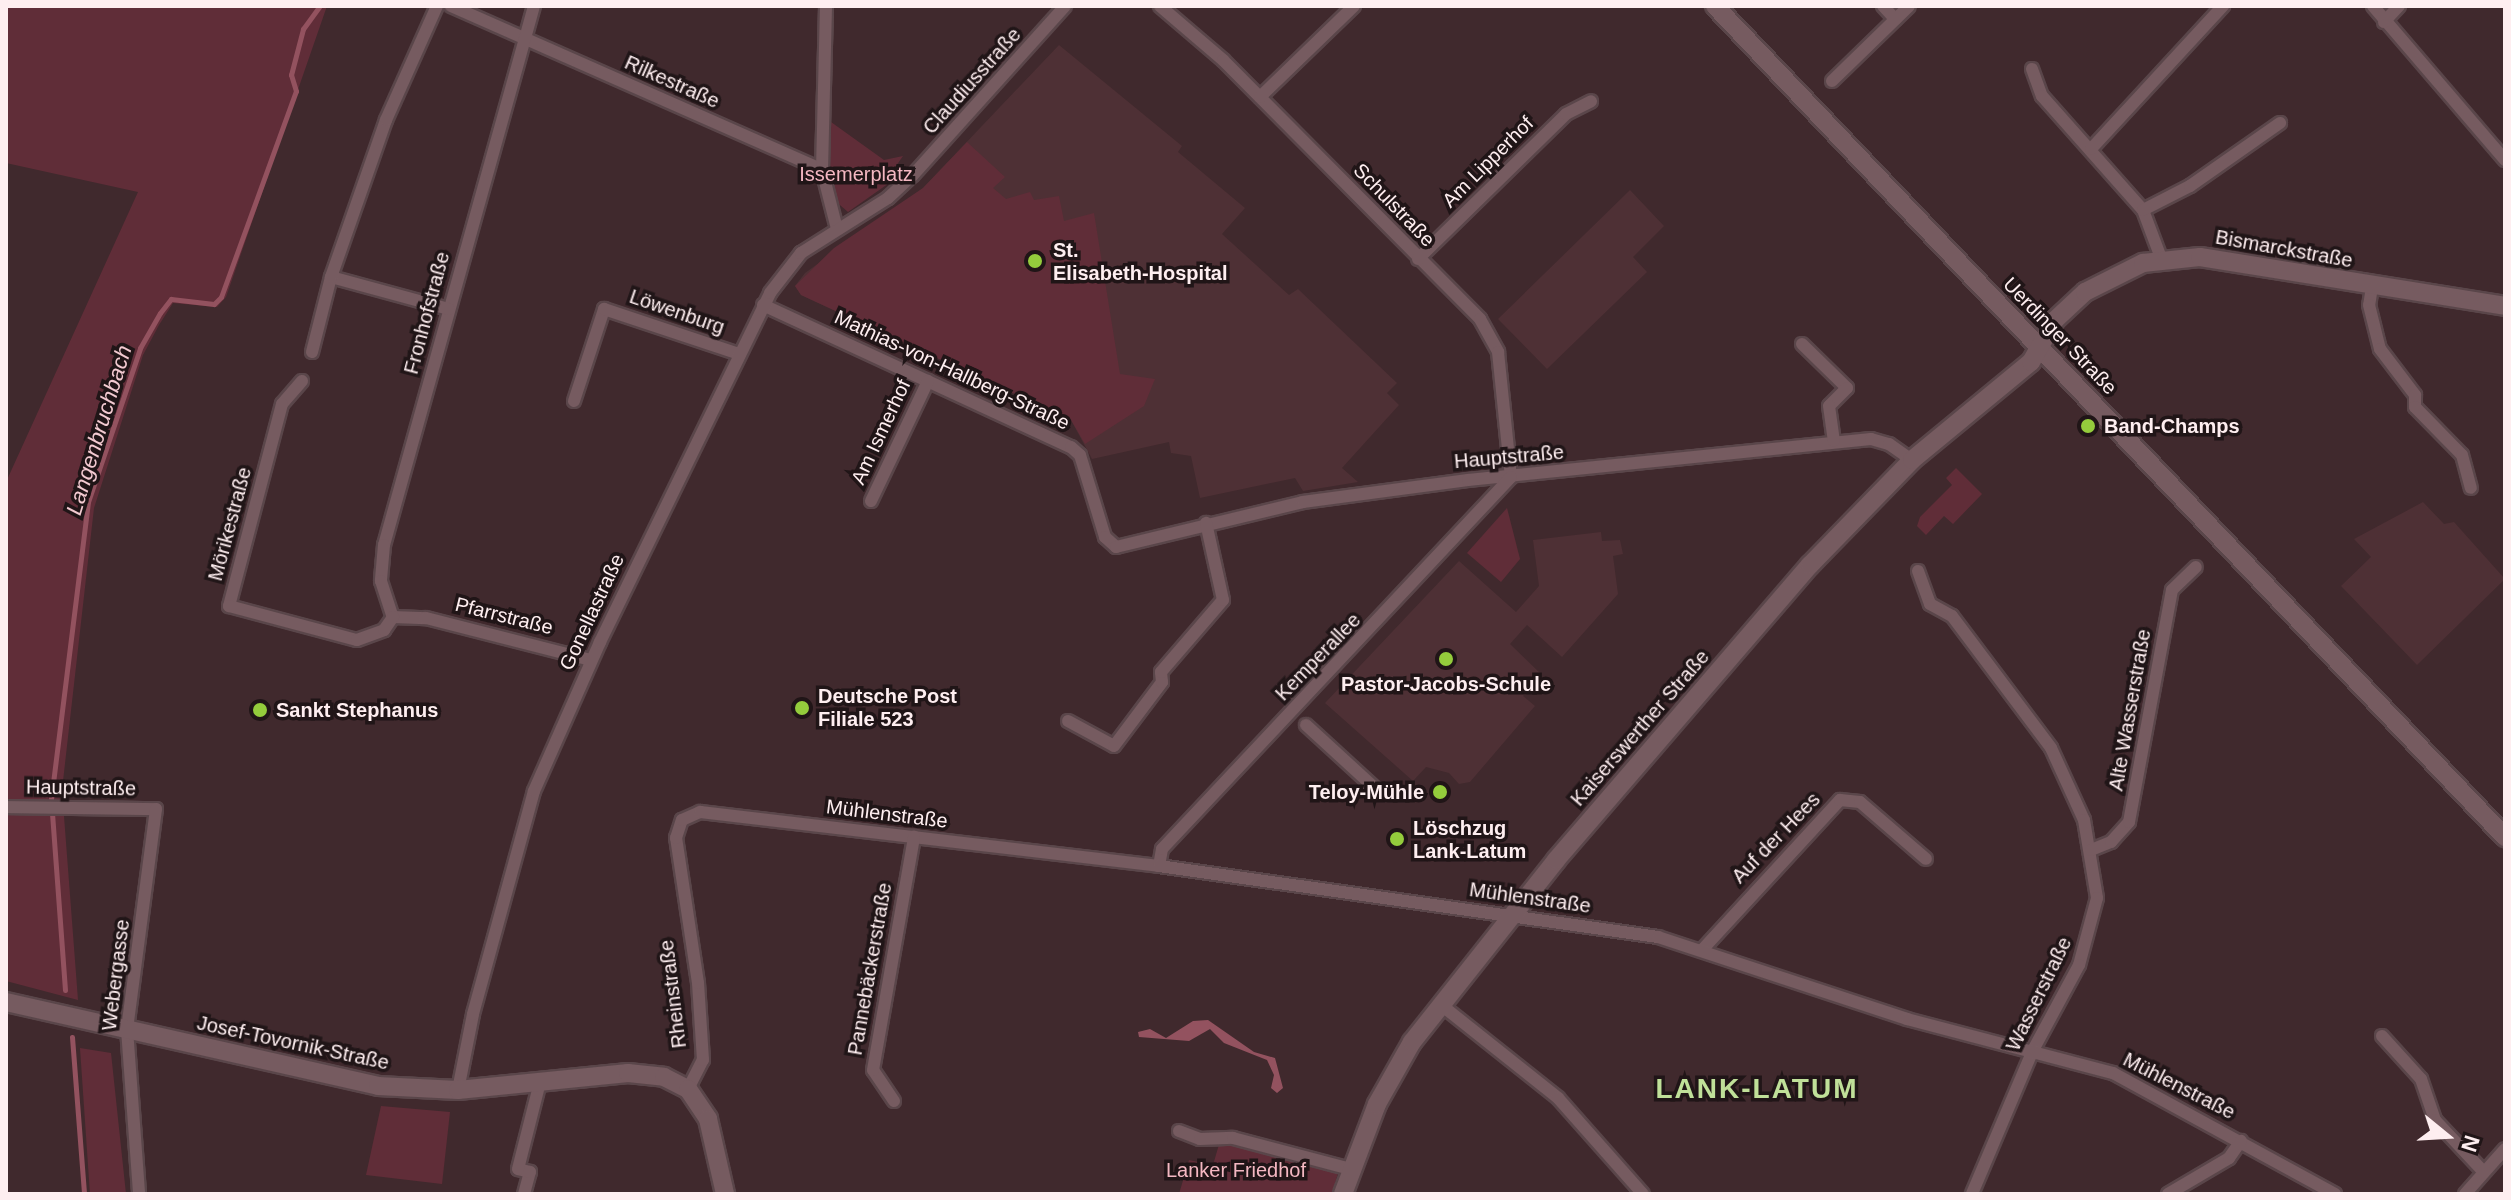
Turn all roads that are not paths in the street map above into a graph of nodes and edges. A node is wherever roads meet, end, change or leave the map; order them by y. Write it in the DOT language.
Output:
graph roads {
  1 [pos="437,6"];
  2 [pos="451,6"];
  3 [pos="534,6"];
  4 [pos="826,6"];
  5 [pos="1065,6"];
  6 [pos="1160,6"];
  7 [pos="1354,6"];
  8 [pos="1715,6"];
  9 [pos="1883,6"];
  10 [pos="1909,6"];
  11 [pos="2223,6"];
  12 [pos="2373,6"];
  13 [pos="2399,6"];
  14 [pos="1895,19"];
  15 [pos="2384,22"];
  16 [pos="524,38"];
  17 [pos="2032,69"];
  18 [pos="1832,81"];
  19 [pos="1260,97"];
  20 [pos="1591,101"];
  21 [pos="2280,123"];
  22 [pos="2091,149"];
  23 [pos="2505,160"];
  24 [pos="822,170"];
  25 [pos="2143,210"];
  26 [pos="869,211"];
  27 [pos="837,229"];
  28 [pos="2161,258"];
  29 [pos="1418,259"];
  30 [pos="331,277"];
  31 [pos="2372,287"];
  32 [pos="763,305"];
  33 [pos="2505,306"];
  34 [pos="449,309"];
  35 [pos="1802,344"];
  36 [pos="2037,344"];
  37 [pos="312,352"];
  38 [pos="739,354"];
  39 [pos="302,381"];
  40 [pos="928,381"];
  41 [pos="574,401"];
  42 [pos="1834,441"];
  43 [pos="1912,460"];
  44 [pos="1511,477"];
  45 [pos="2471,488"];
  46 [pos="871,501"];
  47 [pos="1206,523"];
  48 [pos="1109,544"];
  49 [pos="2196,567"];
  50 [pos="1918,571"];
  51 [pos="399,618"];
  52 [pos="591,660"];
  53 [pos="1068,721"];
  54 [pos="1306,725"];
  55 [pos="1377,790"];
  56 [pos="6,807"];
  57 [pos="156,809"];
  58 [pos="679,825"];
  59 [pos="914,837"];
  60 [pos="2505,837"];
  61 [pos="2091,850"];
  62 [pos="1926,859"];
  63 [pos="1159,866"];
  64 [pos="1512,915"];
  65 [pos="1702,950"];
  66 [pos="6,1002"];
  67 [pos="1440,1004"];
  68 [pos="127,1029"];
  69 [pos="2382,1036"];
  70 [pos="2033,1050"];
  71 [pos="540,1082"];
  72 [pos="688,1089"];
  73 [pos="458,1090"];
  74 [pos="894,1101"];
  75 [pos="1179,1131"];
  76 [pos="2241,1141"];
  77 [pos="2505,1149"];
  78 [pos="1350,1169"];
  79 [pos="2482,1170"];
  80 [pos="139,1194"];
  81 [pos="524,1194"];
  82 [pos="725,1194"];
  83 [pos="1343,1194"];
  84 [pos="1643,1194"];
  85 [pos="1972,1194"];
  86 [pos="2168,1194"];
  87 [pos="2335,1194"];
  88 [pos="2465,1194"];
  1 -- 30 [label="street"];
  2 -- 16 [label="street, Rilkestraße"];
  3 -- 16 [label="street, Fronhofstraße"];
  4 -- 24 [label="street"];
  5 -- 26 [label="street, Claudiusstraße"];
  6 -- 19 [label="street, Schulstraße"];
  7 -- 19 [label="street"];
  8 -- 36 [label="street, Uerdinger Straße"];
  9 -- 14 [label="street"];
  10 -- 14 [label="street"];
  11 -- 22 [label="street"];
  12 -- 15 [label="street"];
  13 -- 15 [label="street"];
  14 -- 18 [label="street"];
  15 -- 23 [label="street"];
  16 -- 24 [label="street, Rilkestraße"];
  16 -- 34 [label="street, Fronhofstraße"];
  17 -- 22 [label="street"];
  19 -- 29 [label="street, Schulstraße"];
  20 -- 29 [label="street, Am Lipperhof"];
  21 -- 25 [label="street"];
  22 -- 25 [label="street"];
  24 -- 27 [label="street"];
  25 -- 28 [label="street"];
  26 -- 27 [label="street, Gonellastraße"];
  27 -- 32 [label="street, Gonellastraße"];
  28 -- 31 [label="street, Bismarckstraße"];
  28 -- 36 [label="street, Bismarckstraße"];
  29 -- 44 [label="street, Schulstraße"];
  30 -- 34 [label="street"];
  30 -- 37 [label="street"];
  31 -- 33 [label="street, Bismarckstraße"];
  31 -- 45 [label="street"];
  32 -- 38 [label="street, Gonellastraße"];
  32 -- 40 [label="street, Mathias-von-Hallberg-Straße"];
  34 -- 51 [label="street, Fronhofstraße"];
  35 -- 42 [label="street"];
  36 -- 43 [label="street, Kaiserswerther Straße"];
  36 -- 60 [label="street, Uerdinger Straße"];
  38 -- 41 [label="street, Löwenburg"];
  38 -- 52 [label="street, Gonellastraße"];
  39 -- 51 [label="street, Mörikestraße"];
  40 -- 46 [label="street, Am Ismerhof"];
  40 -- 48 [label="street, Mathias-von-Hallberg-Straße"];
  42 -- 43 [label="street, Hauptstraße"];
  42 -- 44 [label="street, Hauptstraße"];
  43 -- 64 [label="street, Kaiserswerther Straße"];
  44 -- 47 [label="street, Hauptstraße"];
  44 -- 63 [label="street, Kemperallee"];
  47 -- 48 [label="street, Hauptstraße"];
  47 -- 53 [label="street"];
  49 -- 61 [label="street, Alte Wasserstraße"];
  50 -- 61 [label="street, Wasserstraße"];
  51 -- 52 [label="street, Pfarrstraße"];
  52 -- 73 [label="street, Gonellastraße"];
  54 -- 55 [label="street"];
  56 -- 57 [label="street, Hauptstraße"];
  57 -- 68 [label="street, Webergasse"];
  58 -- 59 [label="street, Mühlenstraße"];
  58 -- 72 [label="street, Rheinstraße"];
  59 -- 63 [label="street, Mühlenstraße"];
  59 -- 74 [label="street, Pannebäckerstraße"];
  61 -- 70 [label="street, Wasserstraße"];
  62 -- 65 [label="street, Auf der Hees"];
  63 -- 64 [label="street, Mühlenstraße"];
  64 -- 65 [label="street, Mühlenstraße"];
  64 -- 67 [label="street, Kaiserswerther Straße"];
  65 -- 70 [label="street, Mühlenstraße"];
  66 -- 68 [label="street, Josef-Tovornik-Straße"];
  67 -- 78 [label="street, Kaiserswerther Straße"];
  67 -- 84 [label="street"];
  68 -- 73 [label="street, Josef-Tovornik-Straße"];
  68 -- 80 [label="street, Webergasse"];
  69 -- 79 [label="street"];
  70 -- 76 [label="street, Mühlenstraße"];
  70 -- 85 [label="street, Wasserstraße"];
  71 -- 72 [label="street, Josef-Tovornik-Straße"];
  71 -- 73 [label="street, Josef-Tovornik-Straße"];
  71 -- 81 [label="street"];
  72 -- 82 [label="street"];
  75 -- 78 [label="street"];
  76 -- 86 [label="street"];
  76 -- 87 [label="street, Mühlenstraße"];
  77 -- 79 [label="street"];
  78 -- 83 [label="street, Kaiserswerther Straße"];
  79 -- 88 [label="street"];
}
